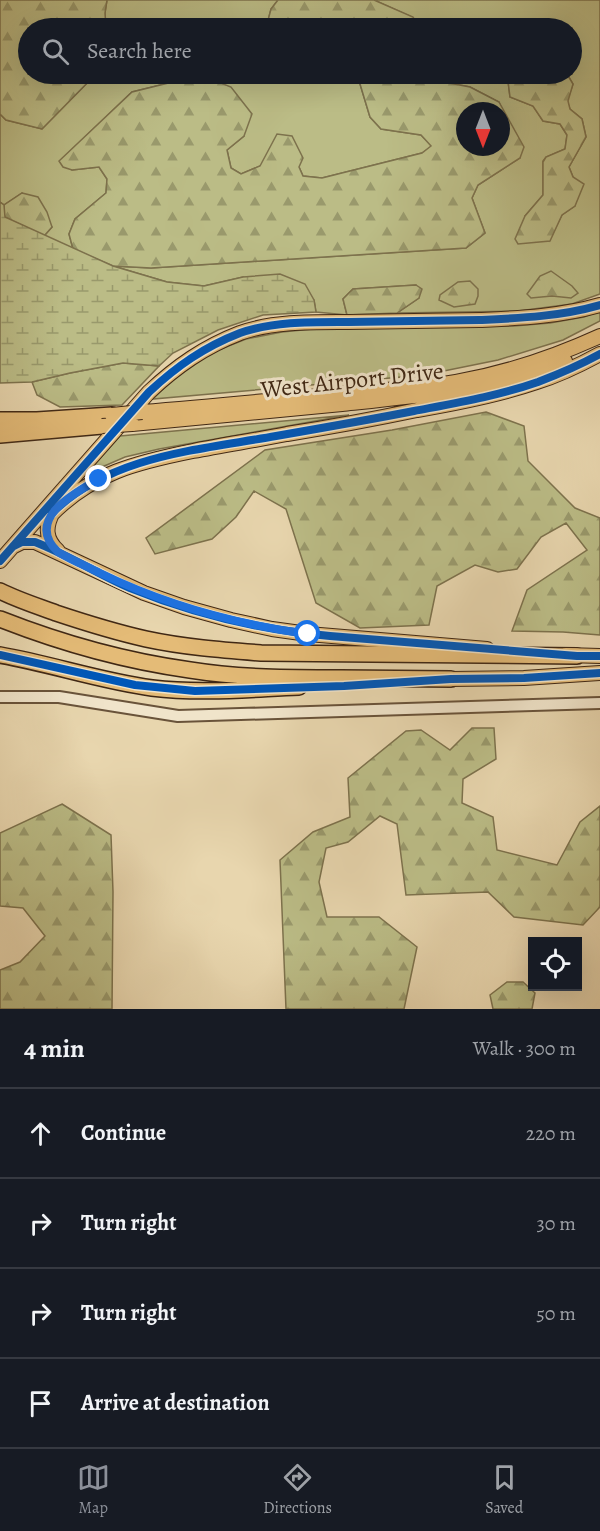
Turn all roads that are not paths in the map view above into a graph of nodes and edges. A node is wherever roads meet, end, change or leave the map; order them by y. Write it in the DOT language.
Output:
graph roads {
  1 [pos="600,304"];
  2 [pos="600,336"];
  3 [pos="600,346"];
  4 [pos="600,354"];
  5 [pos="0,420"];
  6 [pos="107,421"];
  7 [pos="0,435"];
  8 [pos="53,512"];
  9 [pos="20,543"];
  10 [pos="65,556"];
  11 [pos="0,561"];
  12 [pos="0,570"];
  13 [pos="2,592"];
  14 [pos="0,619"];
  15 [pos="0,655"];
  16 [pos="577,656"];
  17 [pos="600,656"];
  18 [pos="600,673"];
  19 [pos="451,679"];
  20 [pos="0,697"];
  21 [pos="600,703"];
  1 -- 9 [label="main road"];
  2 -- 6 [label="main road, West Airport Drive, bridge"];
  3 -- 6 [label="main road, West Airport Drive, bridge"];
  4 -- 8 [label="main road"];
  5 -- 6 [label="highway"];
  6 -- 7 [label="highway"];
  8 -- 9 [label="main road"];
  8 -- 10 [label="main road"];
  9 -- 10 [label="main road"];
  9 -- 11 [label="main road"];
  9 -- 12 [label="main road"];
  10 -- 16 [label="main road"];
  13 -- 16 [label="highway"];
  14 -- 19 [label="highway"];
  15 -- 19 [label="highway"];
  16 -- 17 [label="main road"];
  18 -- 19 [label="main road"];
  20 -- 21 [label="street"];
}
